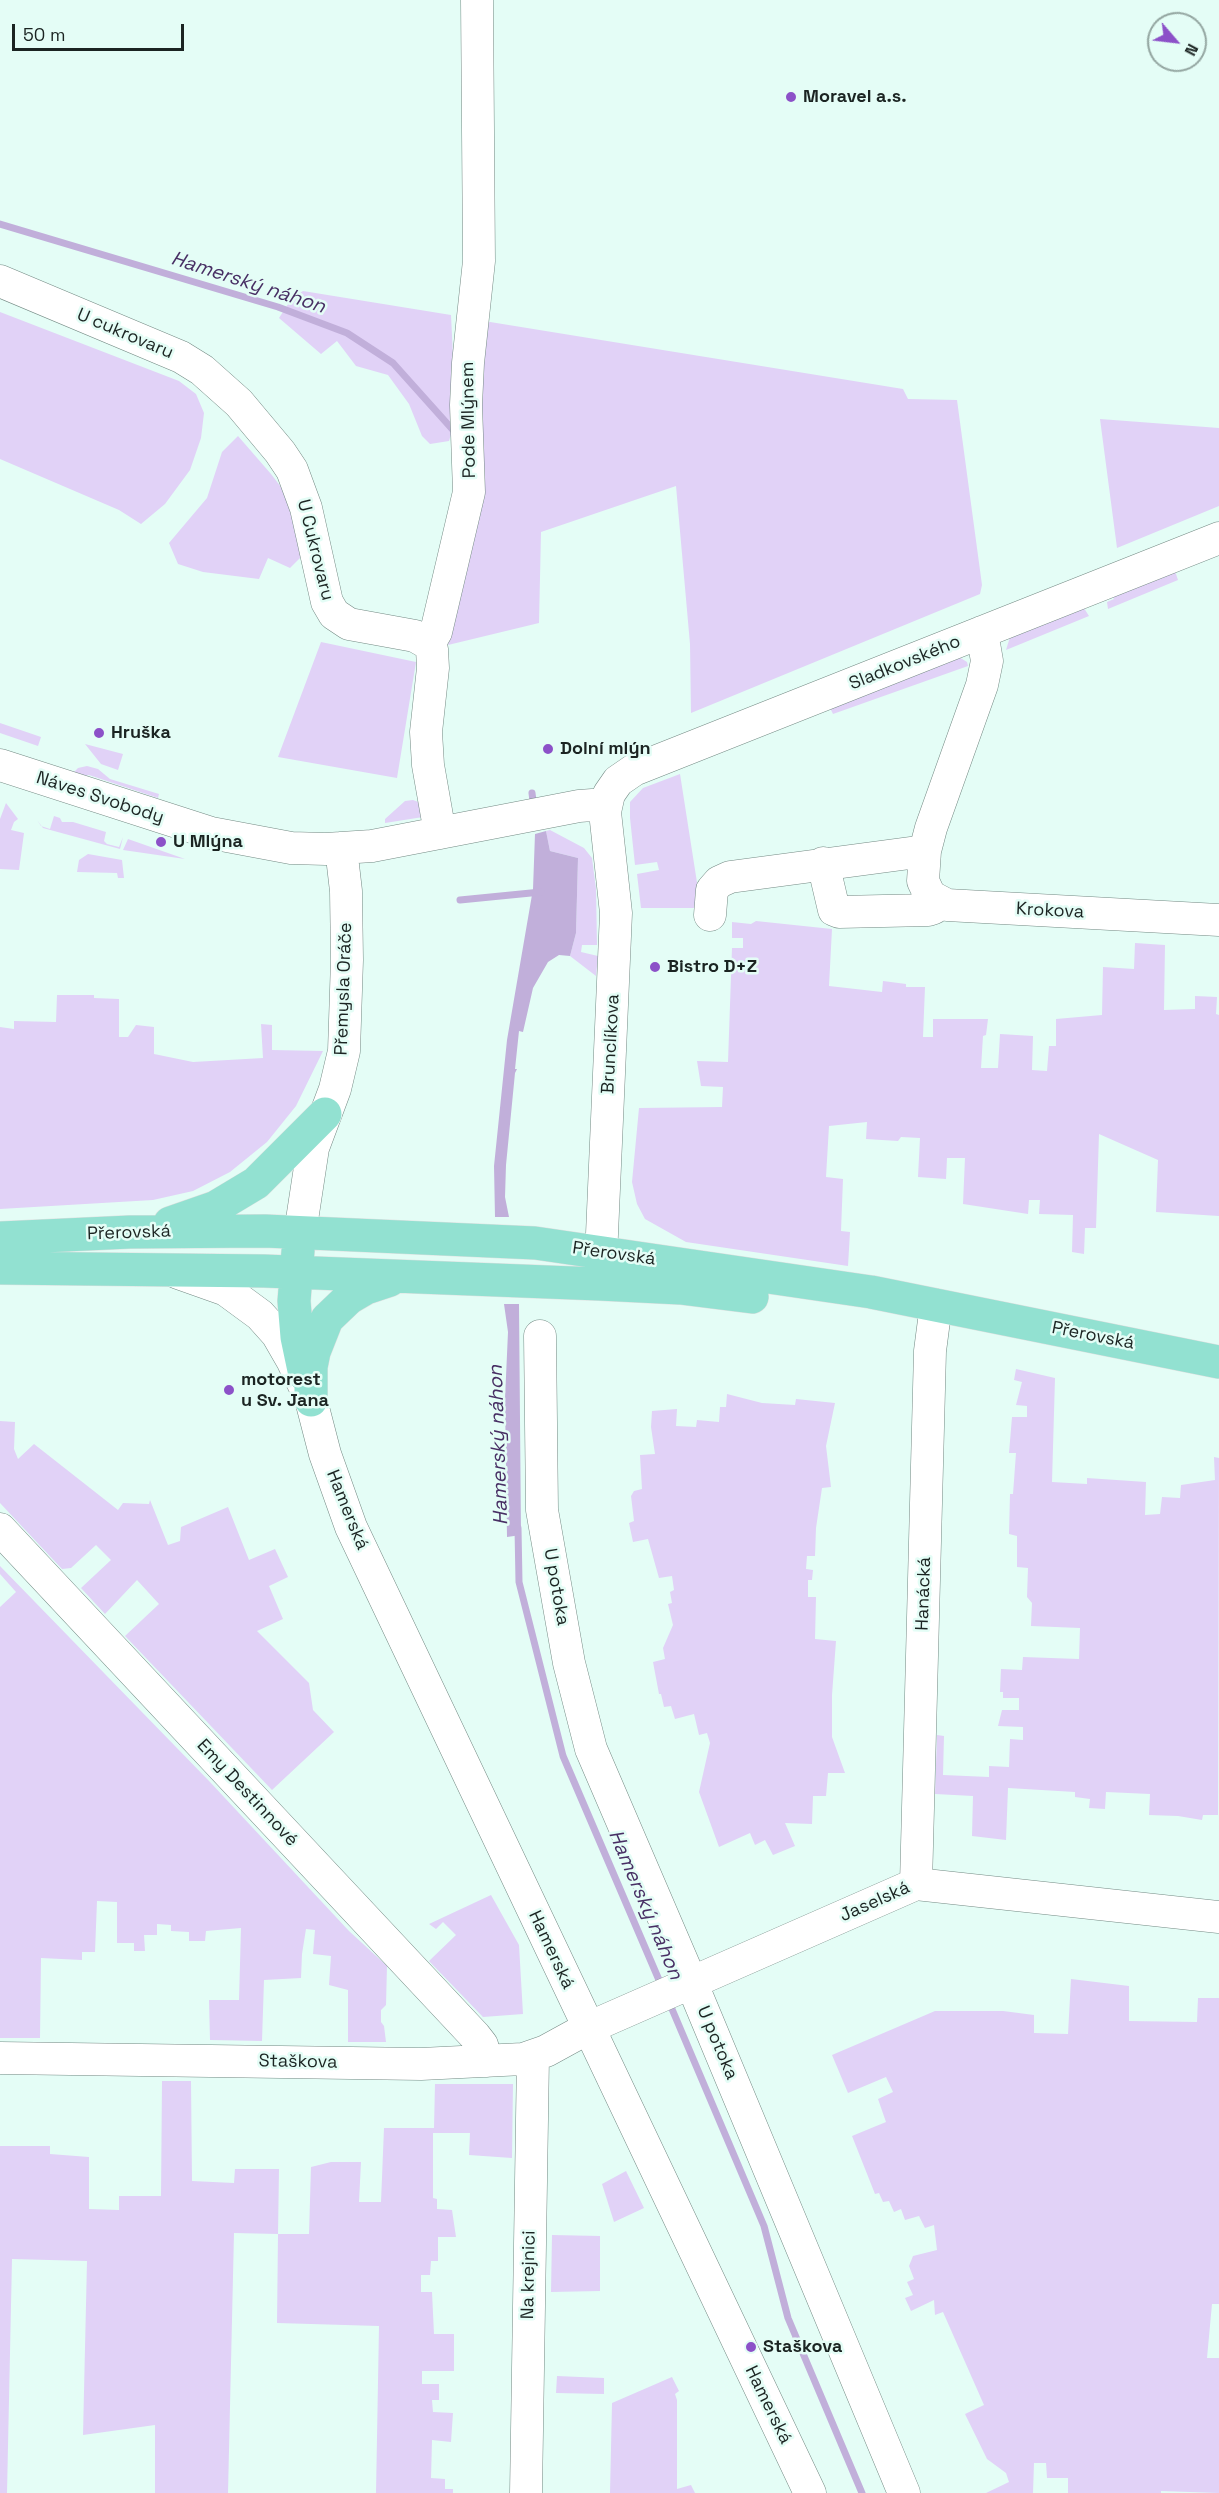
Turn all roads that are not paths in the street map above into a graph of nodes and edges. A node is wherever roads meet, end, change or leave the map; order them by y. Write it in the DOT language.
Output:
graph roads {
  1 [pos="477,0"];
  2 [pos="0,282"];
  3 [pos="239,403"];
  4 [pos="1219,538"];
  5 [pos="982,632"];
  6 [pos="429,644"];
  7 [pos="0,765"];
  8 [pos="606,804"];
  9 [pos="440,833"];
  10 [pos="341,848"];
  11 [pos="925,851"];
  12 [pos="824,863"];
  13 [pos="939,902"];
  14 [pos="710,915"];
  15 [pos="1219,920"];
  16 [pos="325,1114"];
  17 [pos="130,1232"];
  18 [pos="300,1233"];
  19 [pos="0,1238"];
  20 [pos="601,1252"];
  21 [pos="0,1268"];
  22 [pos="166,1269"];
  23 [pos="296,1273"];
  24 [pos="421,1277"];
  25 [pos="600,1284"];
  26 [pos="934,1315"];
  27 [pos="540,1336"];
  28 [pos="1219,1362"];
  29 [pos="1219,1385"];
  30 [pos="311,1401"];
  31 [pos="0,1529"];
  32 [pos="916,1884"];
  33 [pos="1219,1917"];
  34 [pos="686,1986"];
  35 [pos="588,2028"];
  36 [pos="533,2057"];
  37 [pos="0,2058"];
  38 [pos="486,2061"];
  39 [pos="526,2493"];
  40 [pos="810,2493"];
  41 [pos="904,2493"];
  1 -- 6 [label="street, Pode Mlýnem"];
  2 -- 3 [label="street, U cukrovaru"];
  3 -- 6 [label="street, U Cukrovaru"];
  4 -- 5 [label="street, Sladkovského"];
  5 -- 8 [label="street, Sladkovského"];
  5 -- 11 [label="street"];
  6 -- 9 [label="street, Pode Mlýnem"];
  7 -- 10 [label="street, Náves Svobody"];
  8 -- 9 [label="street, Náves Svobody"];
  8 -- 20 [label="street, Brunclíkova"];
  9 -- 10 [label="street, Náves Svobody"];
  10 -- 16 [label="street, Přemysla Oráče"];
  11 -- 12 [label="street"];
  11 -- 13 [label="street"];
  12 -- 13 [label="street"];
  12 -- 14 [label="street"];
  13 -- 15 [label="street, Krokova"];
  16 -- 17 [label="main road"];
  16 -- 18 [label="street, Přemysla Oráče"];
  17 -- 18 [label="main road, Přerovská"];
  17 -- 19 [label="main road, Přerovská"];
  18 -- 20 [label="main road, Přerovská"];
  18 -- 23 [label="main road"];
  20 -- 25 [label="street, Brunclíkova"];
  20 -- 26 [label="main road, Přerovská"];
  21 -- 22 [label="main road, Přerovská"];
  22 -- 23 [label="main road, Přerovská"];
  22 -- 30 [label="street, Hamerská"];
  23 -- 24 [label="main road, Přerovská"];
  23 -- 30 [label="main road"];
  24 -- 25 [label="main road, Přerovská"];
  24 -- 30 [label="main road"];
  25 -- 26 [label="main road, Přerovská"];
  26 -- 28 [label="main road, Přerovská"];
  26 -- 29 [label="main road, Přerovská"];
  26 -- 32 [label="street, Hanácká"];
  27 -- 34 [label="street, U potoka"];
  30 -- 35 [label="street, Hamerská"];
  31 -- 38 [label="street, Emy Destinnové"];
  32 -- 33 [label="street, Jaselská"];
  32 -- 34 [label="street, Jaselská"];
  34 -- 35 [label="street, Jaselská"];
  34 -- 41 [label="street, U potoka"];
  35 -- 36 [label="street, Staškova"];
  35 -- 40 [label="street, Hamerská"];
  36 -- 38 [label="street, Staškova"];
  36 -- 39 [label="street, Na krejnici"];
  37 -- 38 [label="street, Staškova"];
}
